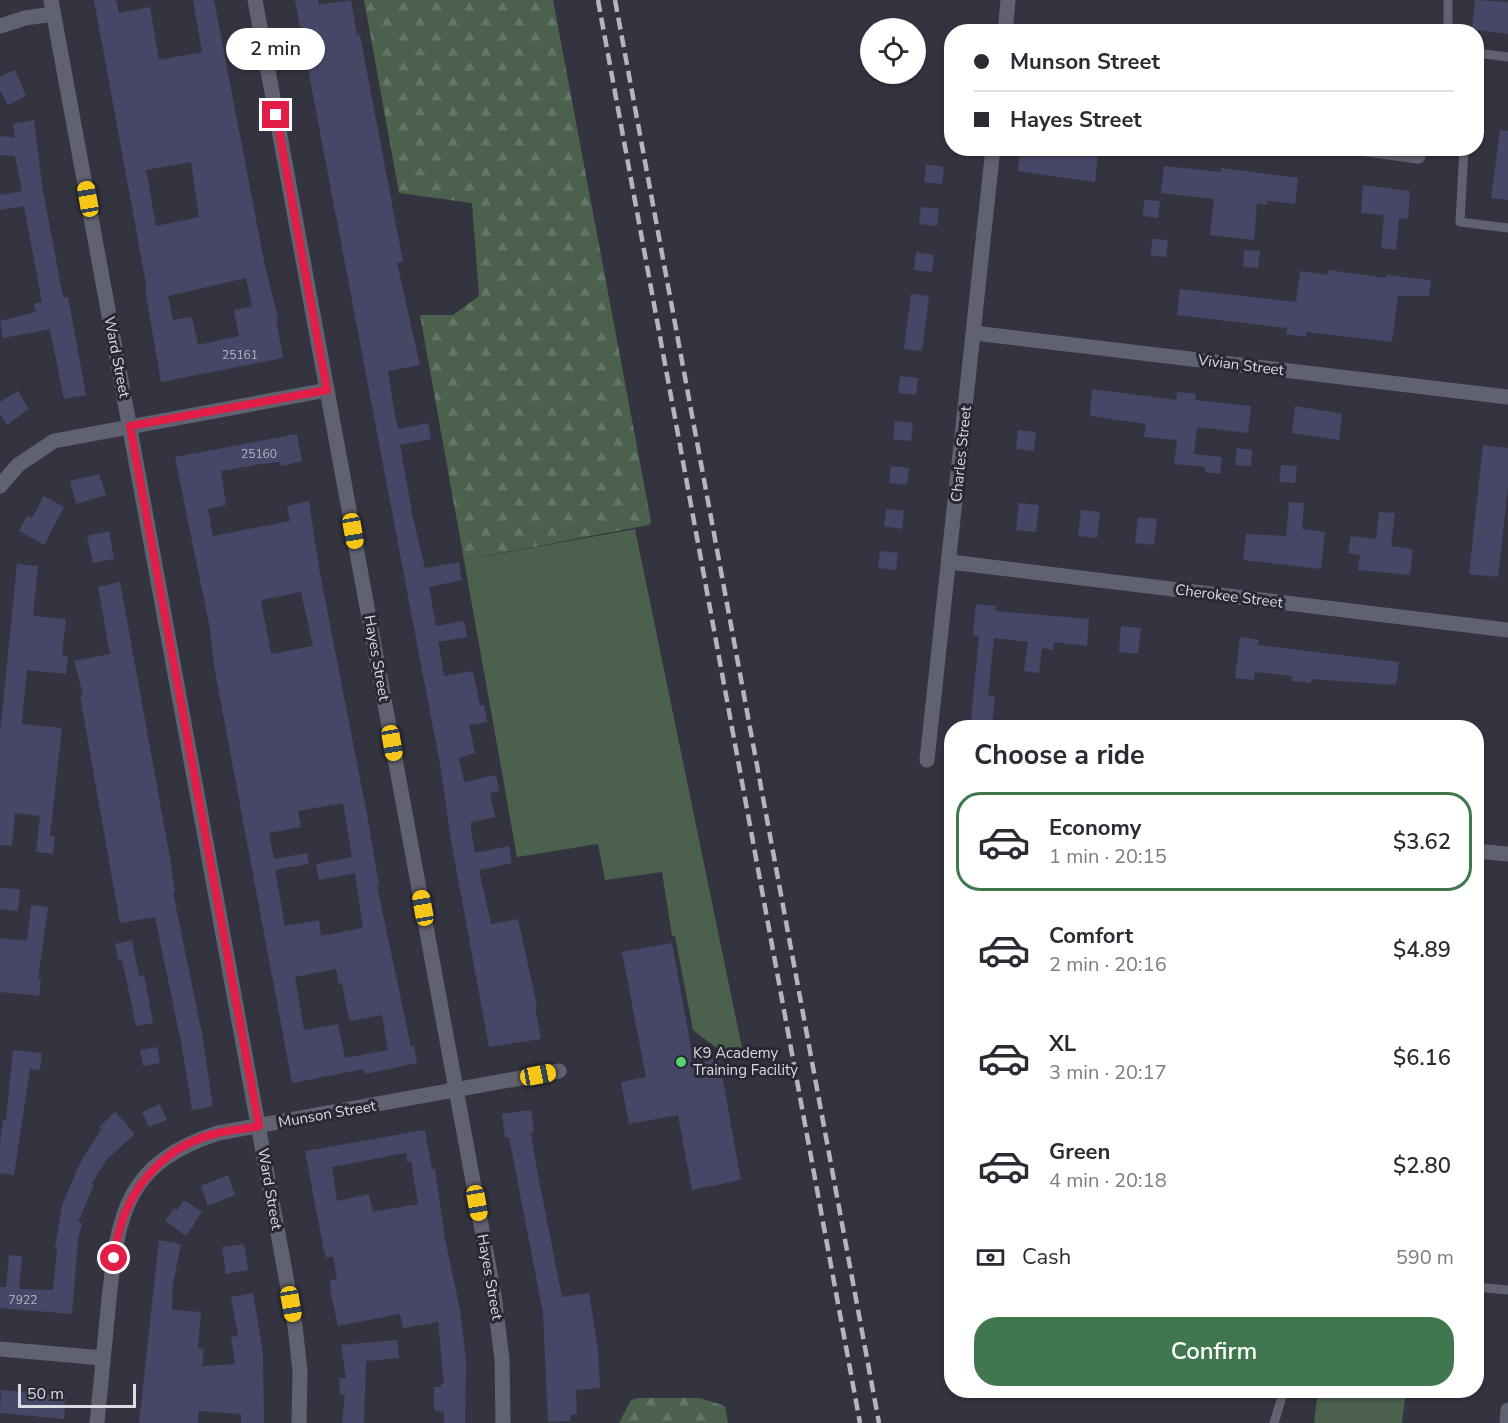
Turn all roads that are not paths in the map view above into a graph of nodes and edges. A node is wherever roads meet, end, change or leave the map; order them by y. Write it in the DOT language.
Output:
graph roads {
  1 [pos="255,0"];
  2 [pos="1008,0"];
  3 [pos="1448,0"];
  4 [pos="52,7"];
  5 [pos="1006,24"];
  6 [pos="1448,24"];
  7 [pos="0,26"];
  8 [pos="1484,54"];
  9 [pos="1508,57"];
  10 [pos="992,156"];
  11 [pos="1464,156"];
  12 [pos="1508,228"];
  13 [pos="974,333"];
  14 [pos="327,390"];
  15 [pos="1508,397"];
  16 [pos="130,426"];
  17 [pos="0,486"];
  18 [pos="950,562"];
  19 [pos="1508,630"];
  20 [pos="927,760"];
  21 [pos="1484,852"];
  22 [pos="1508,854"];
  23 [pos="559,1071"];
  24 [pos="457,1090"];
  25 [pos="259,1126"];
  26 [pos="1484,1288"];
  27 [pos="1508,1290"];
  28 [pos="0,1348"];
  29 [pos="103,1358"];
  30 [pos="1282,1398"];
  31 [pos="1508,1410"];
  32 [pos="98,1423"];
  33 [pos="299,1423"];
  34 [pos="503,1423"];
  35 [pos="1274,1423"];
  36 [pos="1507,1423"];
  1 -- 14 [label="street, Hayes Street"];
  2 -- 5 [label="street"];
  3 -- 6 [label="lane"];
  4 -- 7 [label="street"];
  4 -- 16 [label="street, Ward Street"];
  8 -- 9 [label="lane"];
  10 -- 13 [label="street, Charles Street"];
  11 -- 12 [label="lane"];
  13 -- 15 [label="street, Vivian Street"];
  13 -- 18 [label="street, Charles Street"];
  14 -- 16 [label="street"];
  14 -- 24 [label="street, Hayes Street"];
  16 -- 17 [label="street"];
  16 -- 25 [label="street, Ward Street"];
  18 -- 19 [label="street, Cherokee Street"];
  18 -- 20 [label="street, Charles Street"];
  21 -- 22 [label="street"];
  23 -- 24 [label="street, Munson Street"];
  24 -- 25 [label="street, Munson Street"];
  24 -- 34 [label="street, Hayes Street"];
  25 -- 29 [label="street, Munson Street"];
  25 -- 33 [label="street, Ward Street"];
  26 -- 27 [label="lane"];
  28 -- 29 [label="street"];
  29 -- 32 [label="street, Munson Street"];
  30 -- 35 [label="lane"];
  31 -- 36 [label="street"];
}
